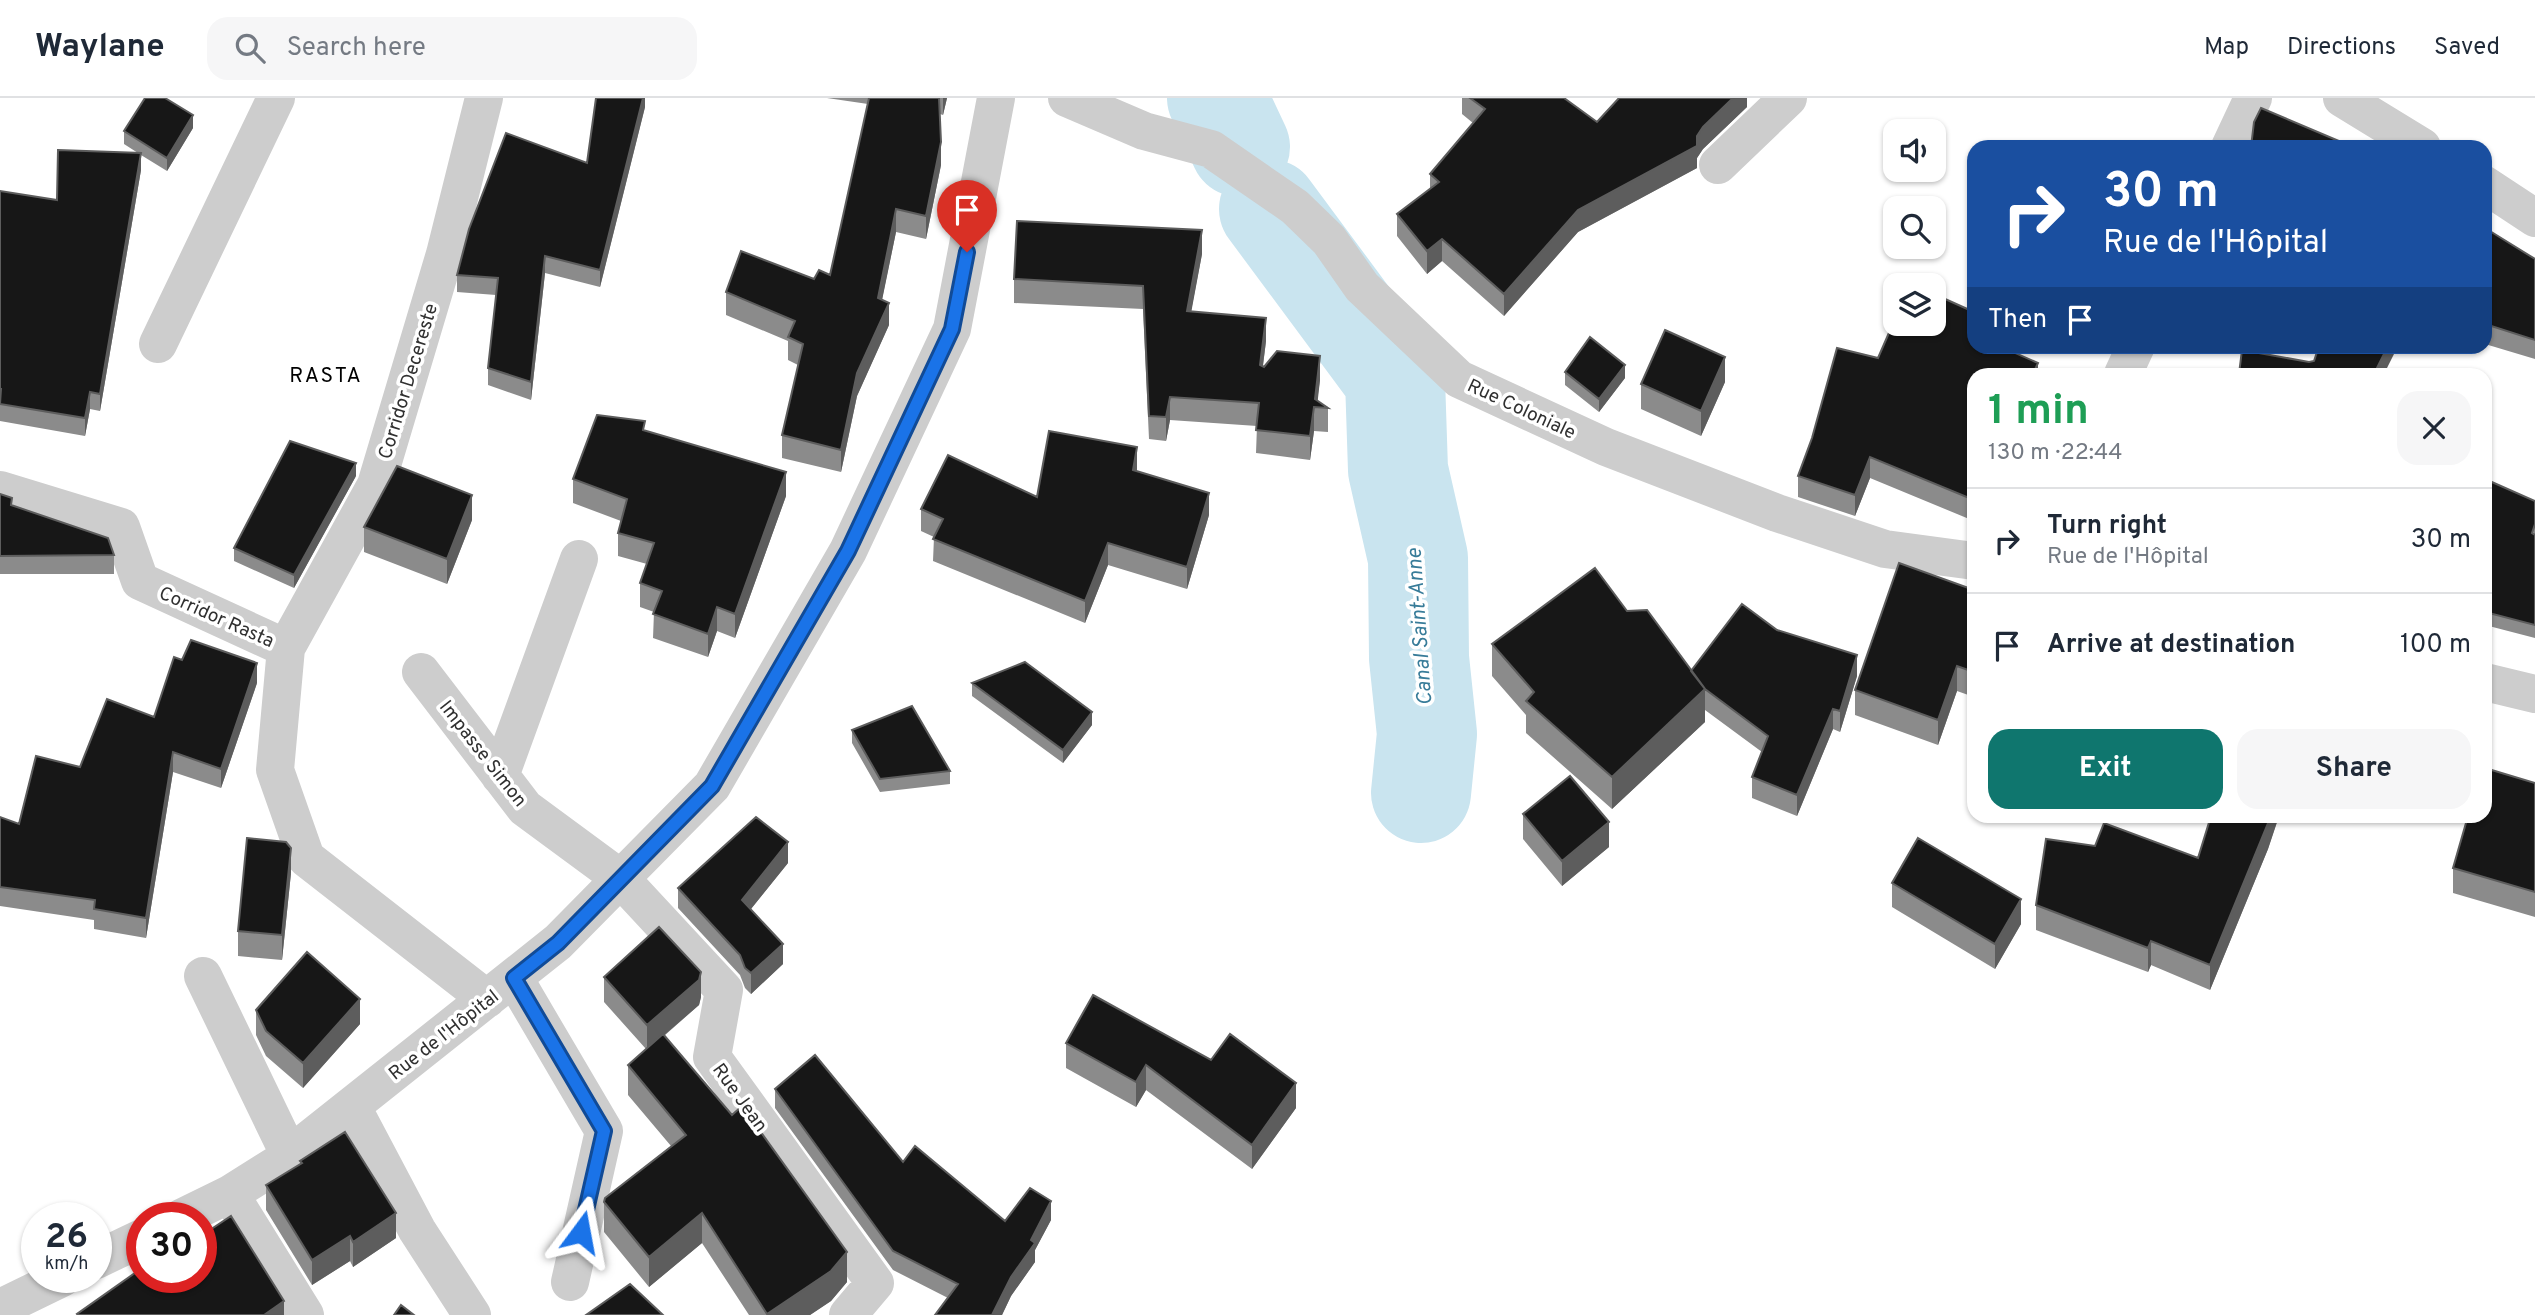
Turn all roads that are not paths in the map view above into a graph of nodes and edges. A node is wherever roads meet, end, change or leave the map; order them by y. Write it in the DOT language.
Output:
graph roads {
  1 [pos="276,98"];
  2 [pos="484,98"];
  3 [pos="996,98"];
  4 [pos="1067,98"];
  5 [pos="1788,98"];
  6 [pos="2253,98"];
  7 [pos="2342,98"];
  8 [pos="2233,140"];
  9 [pos="2411,140"];
  10 [pos="1718,165"];
  11 [pos="2492,190"];
  12 [pos="2535,218"];
  13 [pos="158,344"];
  14 [pos="0,490"];
  15 [pos="579,559"];
  16 [pos="1967,561"];
  17 [pos="286,648"];
  18 [pos="421,672"];
  19 [pos="2492,684"];
  20 [pos="2535,694"];
  21 [pos="500,776"];
  22 [pos="620,878"];
  23 [pos="203,976"];
  24 [pos="500,988"];
  25 [pos="352,1107"];
  26 [pos="290,1156"];
  27 [pos="230,1194"];
  28 [pos="214,1202"];
  29 [pos="570,1282"];
  30 [pos="31,1293"];
  31 [pos="0,1308"];
  32 [pos="305,1315"];
  33 [pos="472,1315"];
  34 [pos="848,1315"];
  1 -- 13 [label="street"];
  2 -- 17 [label="street, Corridor Decereste"];
  3 -- 22 [label="street, Rue de l'Hôpital"];
  4 -- 16 [label="street, Rue Coloniale"];
  5 -- 10 [label="street"];
  6 -- 8 [label="street"];
  7 -- 9 [label="street"];
  11 -- 12 [label="street"];
  14 -- 17 [label="street, Corridor Rasta"];
  15 -- 21 [label="street"];
  17 -- 24 [label="street, Corridor Rasta"];
  18 -- 21 [label="street, Impasse Simon"];
  19 -- 20 [label="street"];
  21 -- 22 [label="street, Impasse Simon"];
  22 -- 24 [label="street, Rue de l'Hôpital"];
  22 -- 34 [label="street, Rue Jean"];
  23 -- 26 [label="street"];
  24 -- 25 [label="street, Rue de l'Hôpital"];
  24 -- 29 [label="street"];
  25 -- 26 [label="street, Rue de l'Hôpital"];
  25 -- 33 [label="street"];
  26 -- 27 [label="street, Rue de l'Hôpital"];
  27 -- 28 [label="street, Rue de l'Hôpital"];
  27 -- 32 [label="street"];
  30 -- 31 [label="street"];
}
